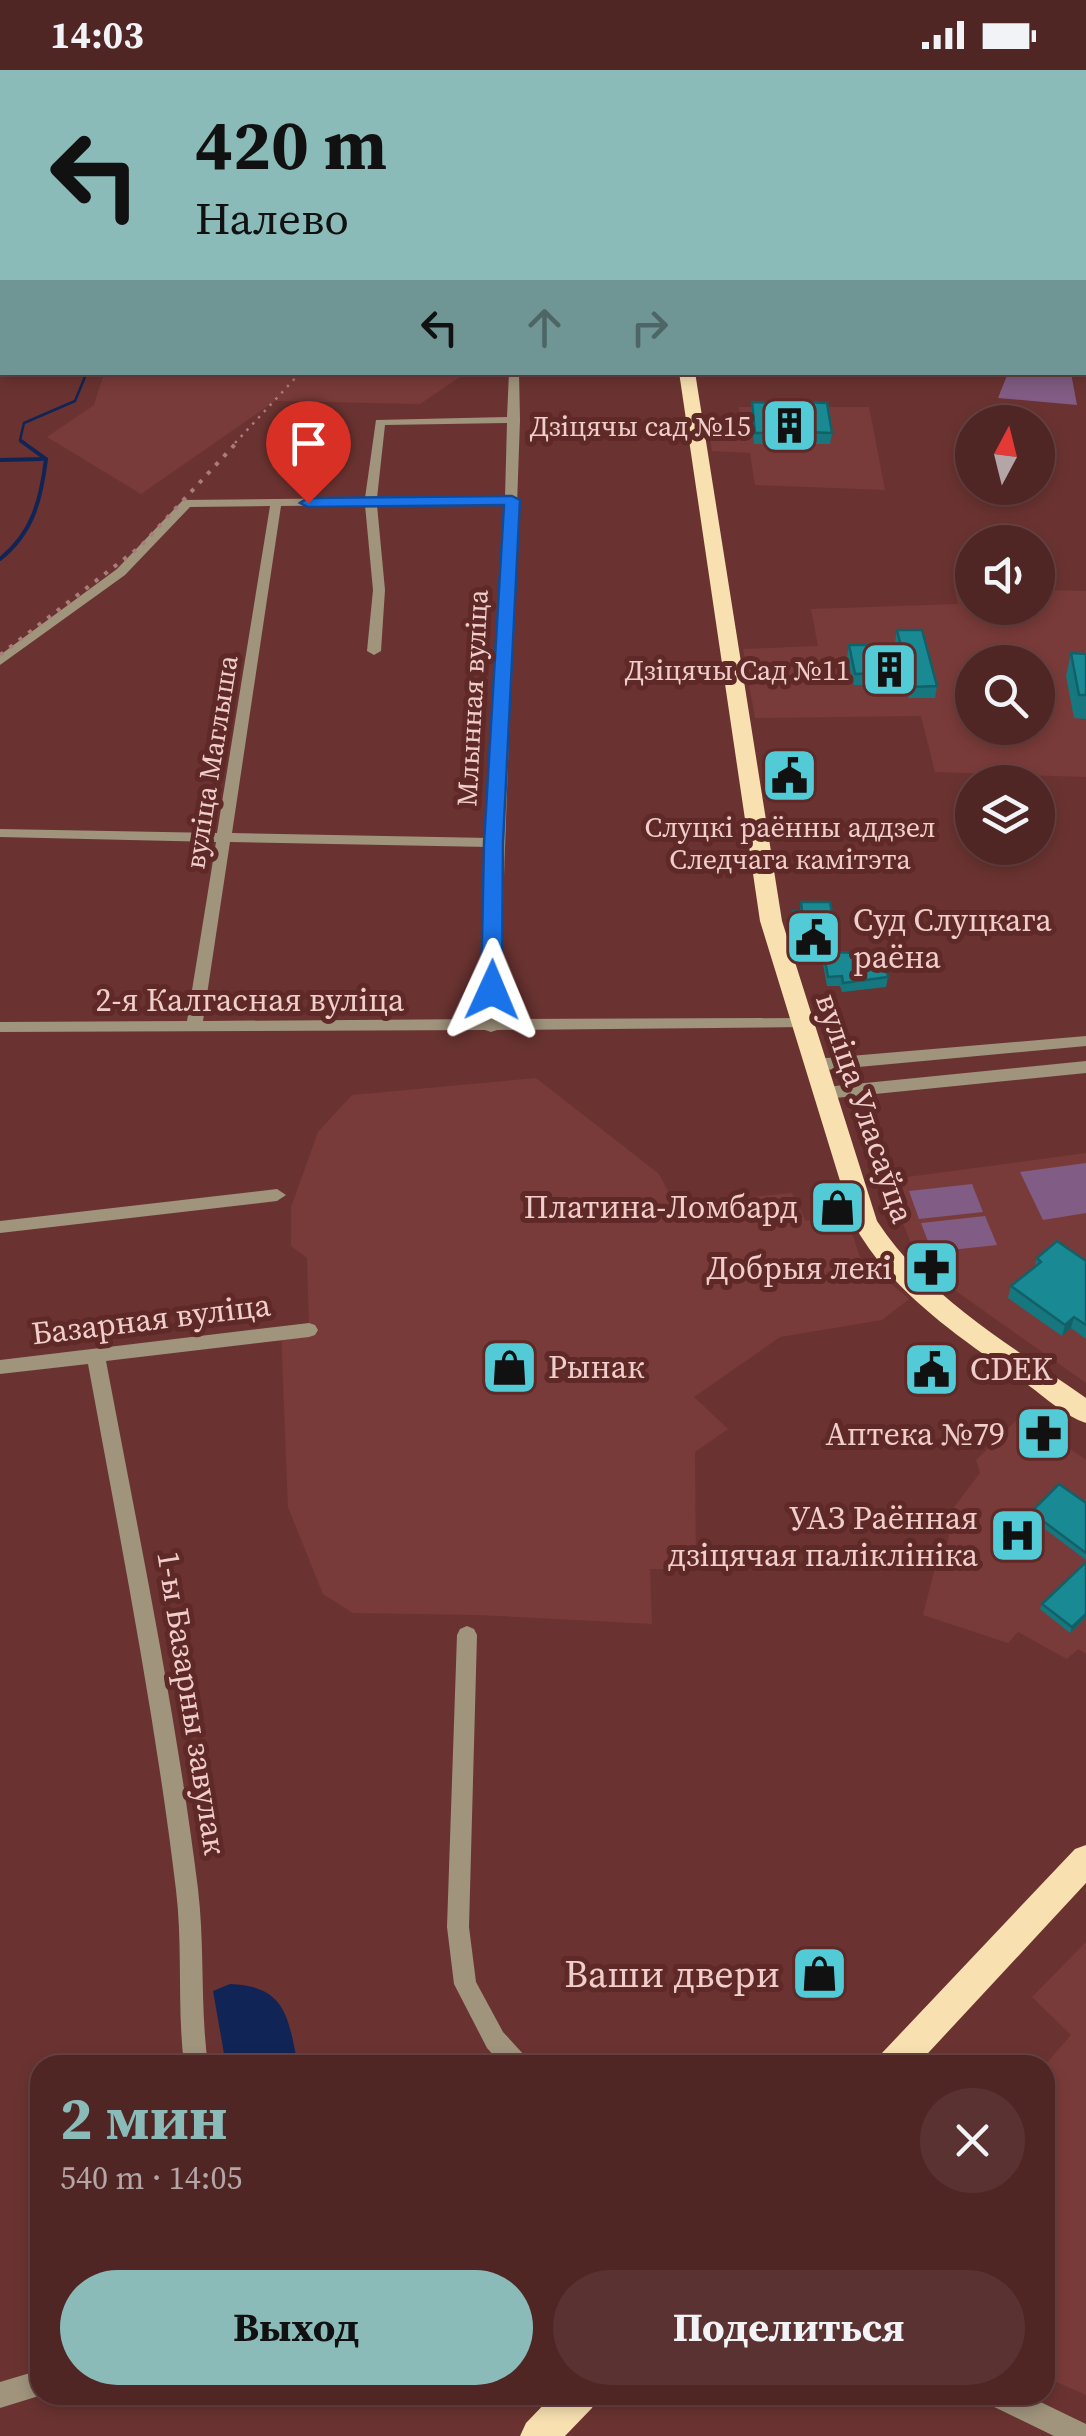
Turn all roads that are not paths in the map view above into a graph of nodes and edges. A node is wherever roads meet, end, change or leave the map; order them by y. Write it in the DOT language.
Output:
graph roads {
  1 [pos="514,375"];
  2 [pos="687,375"];
  3 [pos="514,420"];
  4 [pos="512,500"];
  5 [pos="371,502"];
  6 [pos="276,503"];
  7 [pos="374,651"];
  8 [pos="0,661"];
  9 [pos="0,833"];
  10 [pos="224,839"];
  11 [pos="494,843"];
  12 [pos="801,1023"];
  13 [pos="0,1027"];
  14 [pos="491,1027"];
  15 [pos="194,1028"];
  16 [pos="1086,1040"];
  17 [pos="815,1064"];
  18 [pos="1086,1067"];
  19 [pos="824,1092"];
  20 [pos="277,1195"];
  21 [pos="0,1227"];
  22 [pos="309,1330"];
  23 [pos="96,1355"];
  24 [pos="0,1368"];
  25 [pos="1086,1412"];
  26 [pos="467,1635"];
  27 [pos="1086,1860"];
  28 [pos="195,2055"];
  29 [pos="508,2055"];
  30 [pos="903,2055"];
  31 [pos="30,2387"];
  32 [pos="0,2395"];
  33 [pos="569,2405"];
  34 [pos="1017,2405"];
  35 [pos="539,2436"];
  36 [pos="1083,2436"];
  1 -- 3 [label="street, Млынная вуліца"];
  2 -- 12 [label="main road, вуліца Уласаўца"];
  3 -- 4 [label="street, Млынная вуліца"];
  3 -- 5 [label="street"];
  4 -- 5 [label="street"];
  4 -- 11 [label="street, Млынная вуліца"];
  5 -- 6 [label="street"];
  5 -- 7 [label="street"];
  6 -- 8 [label="street"];
  6 -- 10 [label="street, вуліца Маглыша"];
  9 -- 10 [label="street"];
  10 -- 11 [label="street"];
  10 -- 15 [label="street, вуліца Маглыша"];
  11 -- 14 [label="street, Млынная вуліца"];
  12 -- 14 [label="street, 2-я Калгасная вуліца"];
  12 -- 17 [label="main road, вуліца Уласаўца"];
  13 -- 15 [label="street, 2-я Калгасная вуліца"];
  14 -- 15 [label="street, 2-я Калгасная вуліца"];
  16 -- 17 [label="street"];
  17 -- 19 [label="main road, вуліца Уласаўца"];
  18 -- 19 [label="street"];
  19 -- 25 [label="main road, вуліца Уласаўца"];
  20 -- 21 [label="street"];
  22 -- 23 [label="street, Базарная вуліца"];
  23 -- 24 [label="street, Базарная вуліца"];
  23 -- 28 [label="street, 1-ы Базарны завулак"];
  26 -- 29 [label="street"];
  27 -- 30 [label="main road"];
  31 -- 32 [label="street"];
  33 -- 35 [label="main road"];
  34 -- 36 [label="street"];
}
